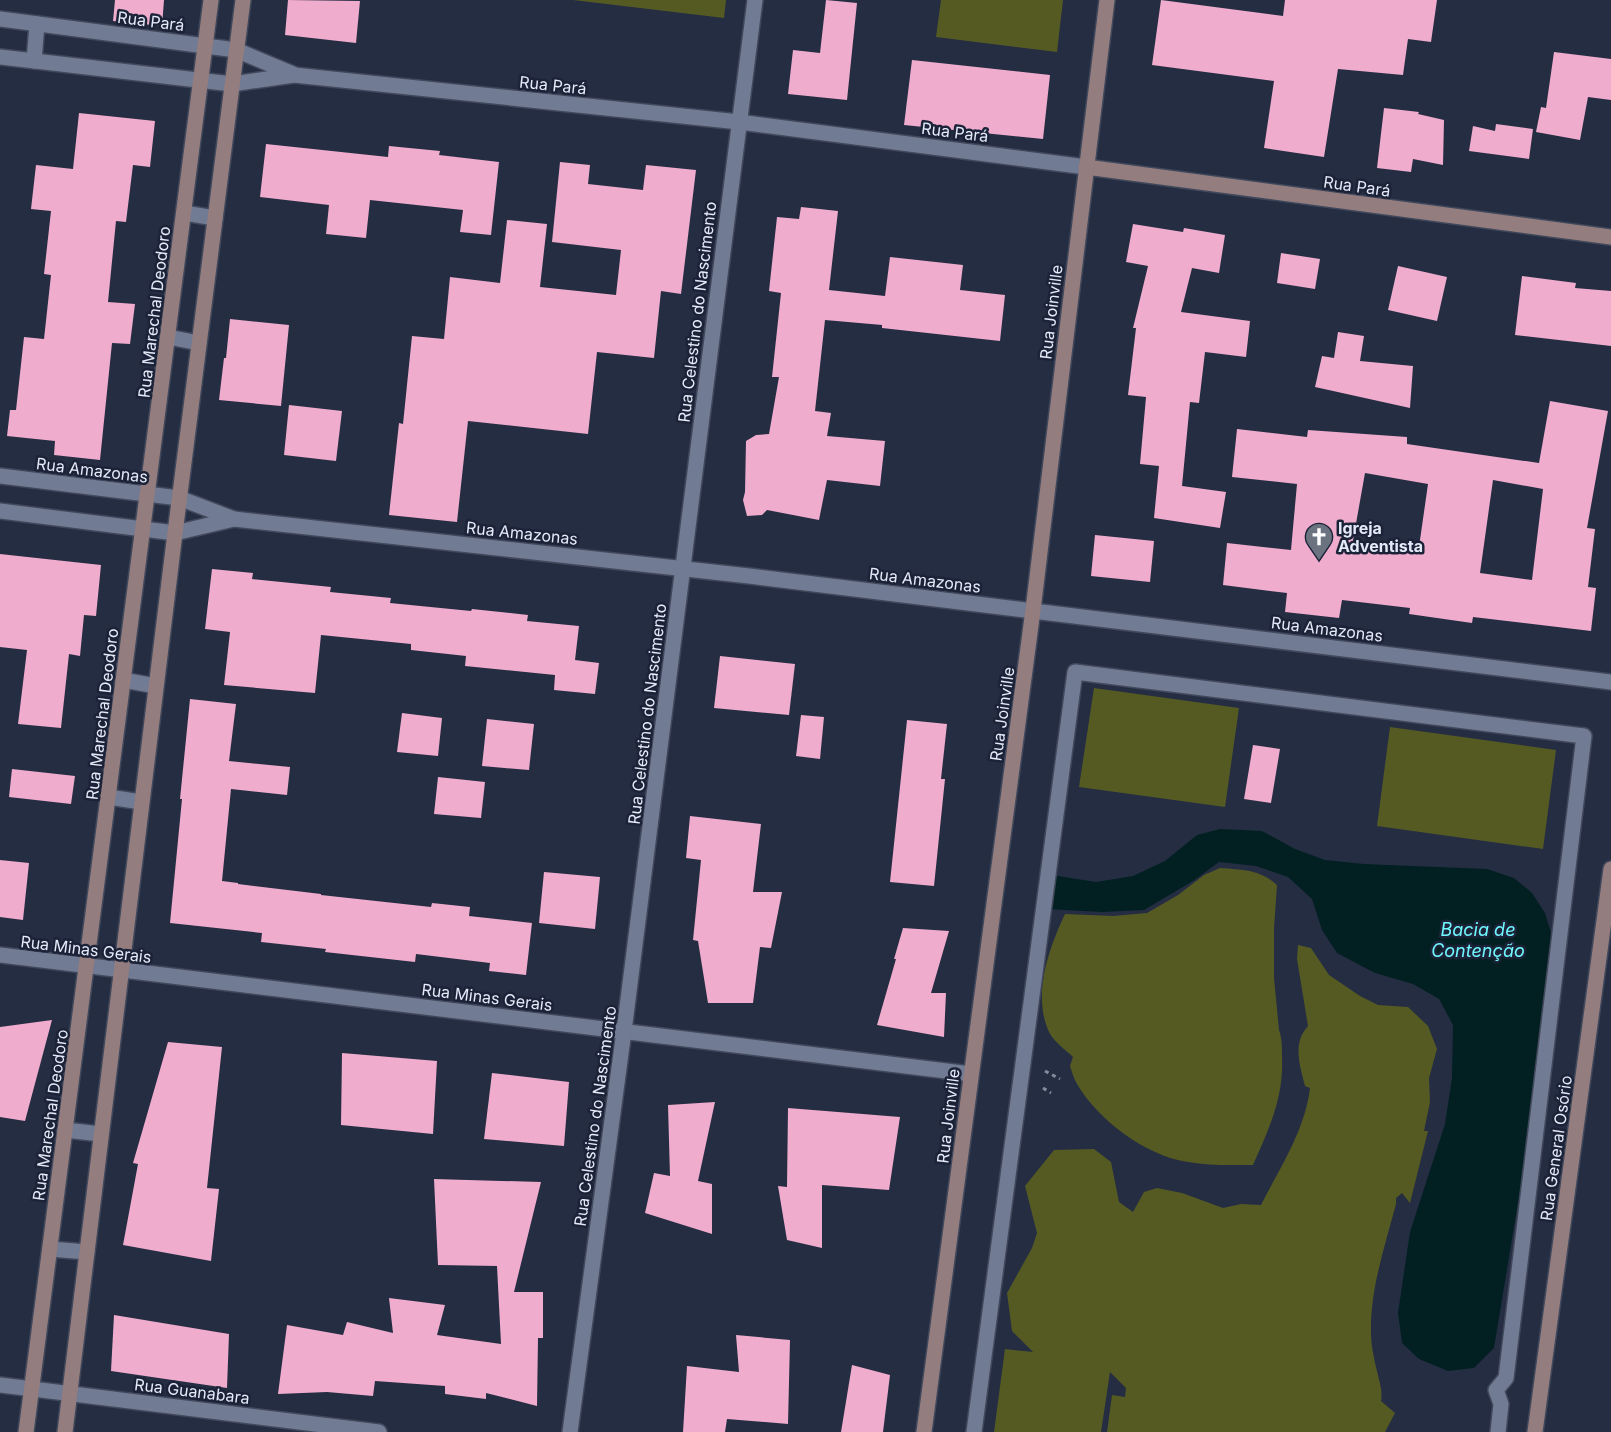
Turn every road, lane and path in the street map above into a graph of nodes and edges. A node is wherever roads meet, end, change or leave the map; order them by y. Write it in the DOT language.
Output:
graph roads {
  1 [pos="211,0"];
  2 [pos="243,0"];
  3 [pos="755,0"];
  4 [pos="1107,0"];
  5 [pos="0,19"];
  6 [pos="38,24"];
  7 [pos="206,46"];
  8 [pos="236,50"];
  9 [pos="0,57"];
  10 [pos="34,61"];
  11 [pos="294,75"];
  12 [pos="201,82"];
  13 [pos="232,84"];
  14 [pos="739,122"];
  15 [pos="1086,167"];
  16 [pos="184,213"];
  17 [pos="215,218"];
  18 [pos="1611,238"];
  19 [pos="168,337"];
  20 [pos="199,343"];
  21 [pos="0,476"];
  22 [pos="148,494"];
  23 [pos="179,498"];
  24 [pos="0,511"];
  25 [pos="234,519"];
  26 [pos="143,529"];
  27 [pos="175,533"];
  28 [pos="683,569"];
  29 [pos="1033,610"];
  30 [pos="123,680"];
  31 [pos="1611,682"];
  32 [pos="156,686"];
  33 [pos="109,797"];
  34 [pos="141,802"];
  35 [pos="1611,868"];
  36 [pos="0,955"];
  37 [pos="87,966"];
  38 [pos="122,971"];
  39 [pos="624,1031"];
  40 [pos="971,1074"];
  41 [pos="65,1130"];
  42 [pos="101,1134"];
  43 [pos="50,1249"];
  44 [pos="87,1252"];
  45 [pos="0,1385"];
  46 [pos="32,1389"];
  47 [pos="70,1394"];
  48 [pos="26,1432"];
  49 [pos="65,1432"];
  50 [pos="379,1432"];
  51 [pos="570,1432"];
  52 [pos="924,1432"];
  53 [pos="974,1432"];
  54 [pos="1498,1432"];
  55 [pos="1535,1432"];
  1 -- 7 [label="street, Rua Marechal Deodoro"];
  2 -- 8 [label="street"];
  3 -- 14 [label="street, Rua Celestino do Nascimento"];
  4 -- 15 [label="street, Rua Joinville"];
  5 -- 6 [label="street, Rua Pará"];
  6 -- 7 [label="street, Rua Pará"];
  6 -- 10 [label="street"];
  7 -- 8 [label="street, Rua Pará"];
  7 -- 12 [label="street, Rua Marechal Deodoro"];
  8 -- 11 [label="street, Rua Pará"];
  8 -- 13 [label="street"];
  9 -- 10 [label="street, Rua Pará"];
  10 -- 12 [label="street, Rua Pará"];
  11 -- 13 [label="street, Rua Pará"];
  11 -- 14 [label="street, Rua Pará"];
  12 -- 13 [label="street, Rua Pará"];
  12 -- 16 [label="street, Rua Marechal Deodoro"];
  13 -- 17 [label="street"];
  14 -- 15 [label="street, Rua Pará"];
  14 -- 28 [label="street, Rua Celestino do Nascimento"];
  15 -- 18 [label="street, Rua Pará"];
  15 -- 29 [label="street, Rua Joinville"];
  16 -- 17 [label="street"];
  16 -- 19 [label="street, Rua Marechal Deodoro"];
  17 -- 20 [label="street"];
  19 -- 20 [label="street"];
  19 -- 22 [label="street, Rua Marechal Deodoro"];
  20 -- 23 [label="street"];
  21 -- 22 [label="street, Rua Amazonas"];
  22 -- 23 [label="street, Rua Amazonas"];
  22 -- 26 [label="street, Rua Marechal Deodoro"];
  23 -- 25 [label="street, Rua Amazonas"];
  23 -- 27 [label="street"];
  24 -- 26 [label="street"];
  25 -- 27 [label="street"];
  25 -- 28 [label="street, Rua Amazonas"];
  26 -- 27 [label="street"];
  26 -- 30 [label="street, Rua Marechal Deodoro"];
  27 -- 32 [label="street"];
  28 -- 29 [label="street, Rua Amazonas"];
  28 -- 39 [label="street, Rua Celestino do Nascimento"];
  29 -- 31 [label="street, Rua Amazonas"];
  29 -- 40 [label="street, Rua Joinville"];
  30 -- 32 [label="street"];
  30 -- 33 [label="street, Rua Marechal Deodoro"];
  32 -- 34 [label="street"];
  33 -- 34 [label="street"];
  33 -- 37 [label="street, Rua Marechal Deodoro"];
  34 -- 38 [label="street"];
  35 -- 55 [label="street, Rua General Osório"];
  36 -- 37 [label="street, Rua Minas Gerais"];
  37 -- 38 [label="street, Rua Minas Gerais"];
  37 -- 41 [label="street, Rua Marechal Deodoro"];
  38 -- 39 [label="street, Rua Minas Gerais"];
  38 -- 42 [label="street"];
  39 -- 40 [label="street, Rua Minas Gerais"];
  39 -- 51 [label="street, Rua Celestino do Nascimento"];
  40 -- 52 [label="street, Rua Joinville"];
  41 -- 42 [label="street"];
  41 -- 43 [label="street, Rua Marechal Deodoro"];
  42 -- 44 [label="street"];
  43 -- 44 [label="street"];
  43 -- 46 [label="street, Rua Marechal Deodoro"];
  44 -- 47 [label="street"];
  45 -- 46 [label="street, Rua Guanabara"];
  46 -- 47 [label="street, Rua Guanabara"];
  46 -- 48 [label="street, Rua Marechal Deodoro"];
  47 -- 49 [label="street"];
  47 -- 50 [label="street, Rua Guanabara"];
  53 -- 54 [label="street"];
}
